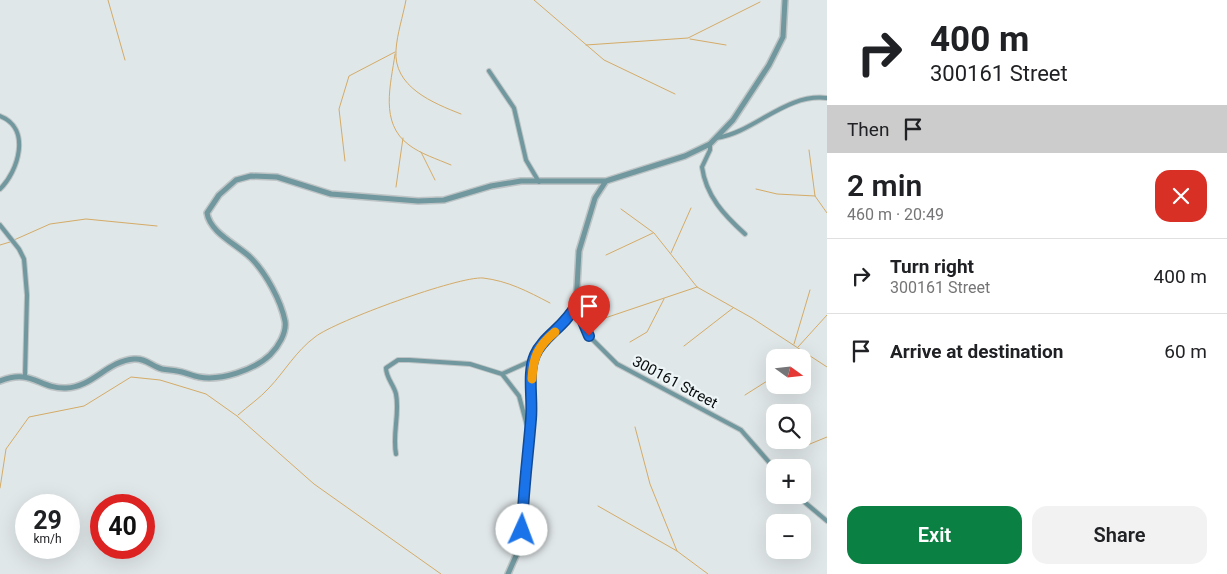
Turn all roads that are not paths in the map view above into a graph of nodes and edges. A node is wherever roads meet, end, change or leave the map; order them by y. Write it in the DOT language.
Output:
graph roads {
  1 [pos="785,0"];
  2 [pos="489,71"];
  3 [pos="827,98"];
  4 [pos="0,116"];
  5 [pos="716,138"];
  6 [pos="710,144"];
  7 [pos="606,181"];
  8 [pos="539,182"];
  9 [pos="0,190"];
  10 [pos="0,225"];
  11 [pos="745,234"];
  12 [pos="576,305"];
  13 [pos="533,360"];
  14 [pos="502,374"];
  15 [pos="26,376"];
  16 [pos="0,381"];
  17 [pos="530,435"];
  18 [pos="396,454"];
  19 [pos="766,459"];
  20 [pos="807,504"];
  21 [pos="827,521"];
  22 [pos="508,574"];
  1 -- 5 [label="street"];
  2 -- 8 [label="street"];
  3 -- 5 [label="street"];
  4 -- 9 [label="street"];
  5 -- 6 [label="street"];
  6 -- 7 [label="street"];
  6 -- 11 [label="street"];
  7 -- 8 [label="street"];
  7 -- 12 [label="street"];
  8 -- 15 [label="street"];
  10 -- 15 [label="street"];
  12 -- 13 [label="street"];
  12 -- 19 [label="street, 300161 Street"];
  13 -- 14 [label="street"];
  13 -- 17 [label="street"];
  14 -- 17 [label="street"];
  14 -- 18 [label="street"];
  15 -- 16 [label="street"];
  17 -- 22 [label="street"];
  20 -- 21 [label="street"];
}
